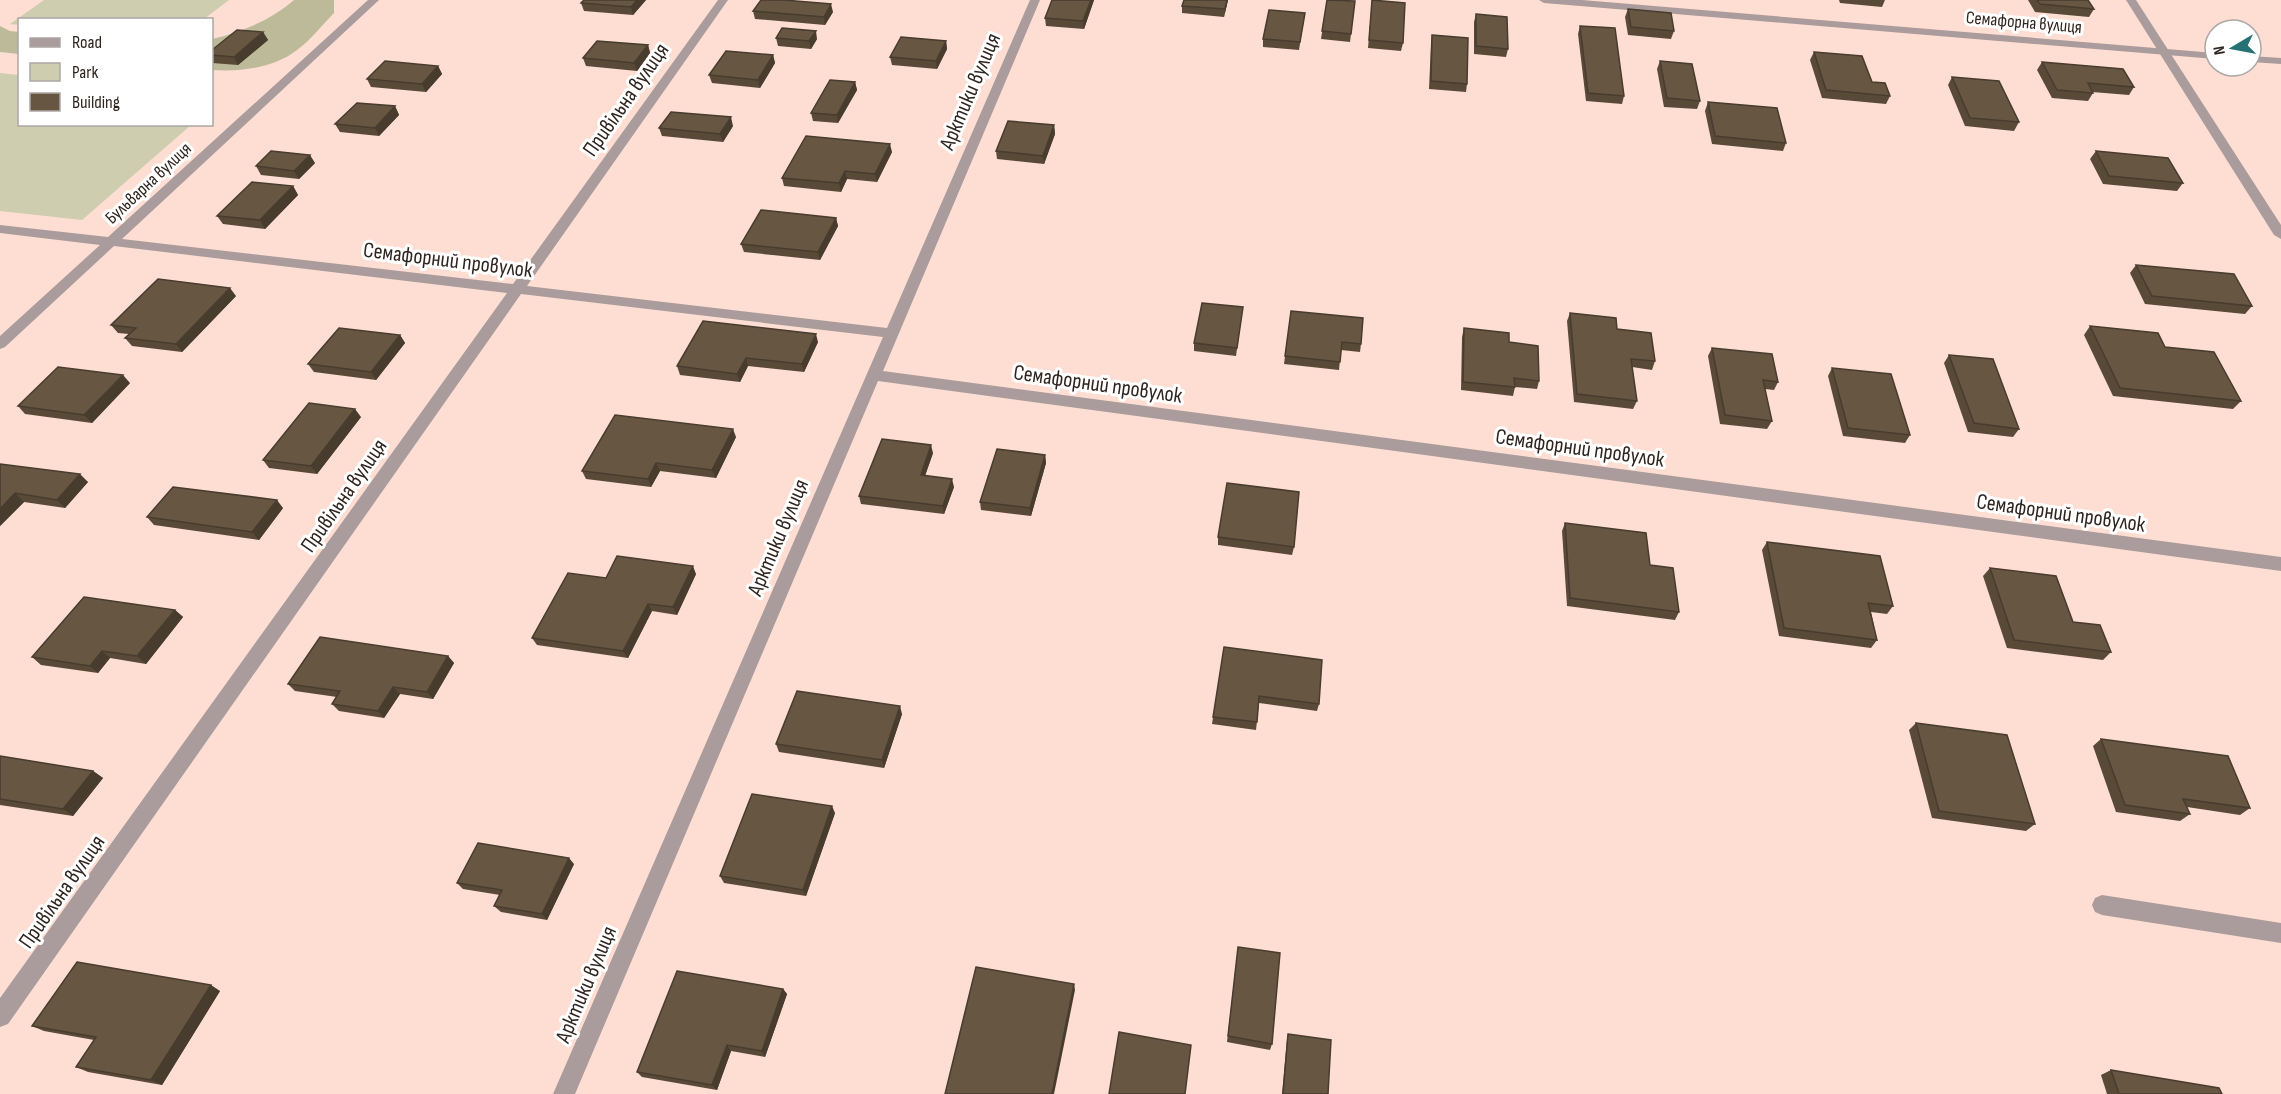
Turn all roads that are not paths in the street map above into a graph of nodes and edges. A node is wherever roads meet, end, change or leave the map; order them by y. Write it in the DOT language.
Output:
graph roads {
  1 [pos="374,0"];
  2 [pos="723,0"];
  3 [pos="1035,0"];
  4 [pos="1544,0"];
  5 [pos="2131,0"];
  6 [pos="1582,2"];
  7 [pos="2164,52"];
  8 [pos="2203,55"];
  9 [pos="2263,60"];
  10 [pos="2281,61"];
  11 [pos="0,229"];
  12 [pos="2281,235"];
  13 [pos="111,242"];
  14 [pos="517,289"];
  15 [pos="891,333"];
  16 [pos="0,344"];
  17 [pos="873,375"];
  18 [pos="2281,564"];
  19 [pos="2102,905"];
  20 [pos="2281,933"];
  21 [pos="0,1016"];
  22 [pos="564,1094"];
  1 -- 13 [label="street, Бульварна вулиця"];
  2 -- 14 [label="street, Привільна вулиця"];
  3 -- 15 [label="street, Арктики вулиця"];
  4 -- 6 [label="street, Семафорна вулиця"];
  5 -- 7 [label="street"];
  6 -- 7 [label="street, Семафорна вулиця"];
  7 -- 8 [label="street, Семафорна вулиця"];
  7 -- 12 [label="street"];
  9 -- 10 [label="street"];
  11 -- 13 [label="street, Семафорний провулок"];
  13 -- 14 [label="street, Семафорний провулок"];
  13 -- 16 [label="street, Бульварна вулиця"];
  14 -- 15 [label="street, Семафорний провулок"];
  14 -- 21 [label="street, Привільна вулиця"];
  15 -- 17 [label="street, Арктики вулиця"];
  17 -- 18 [label="street, Семафорний провулок"];
  17 -- 22 [label="street, Арктики вулиця"];
  19 -- 20 [label="street"];
}
